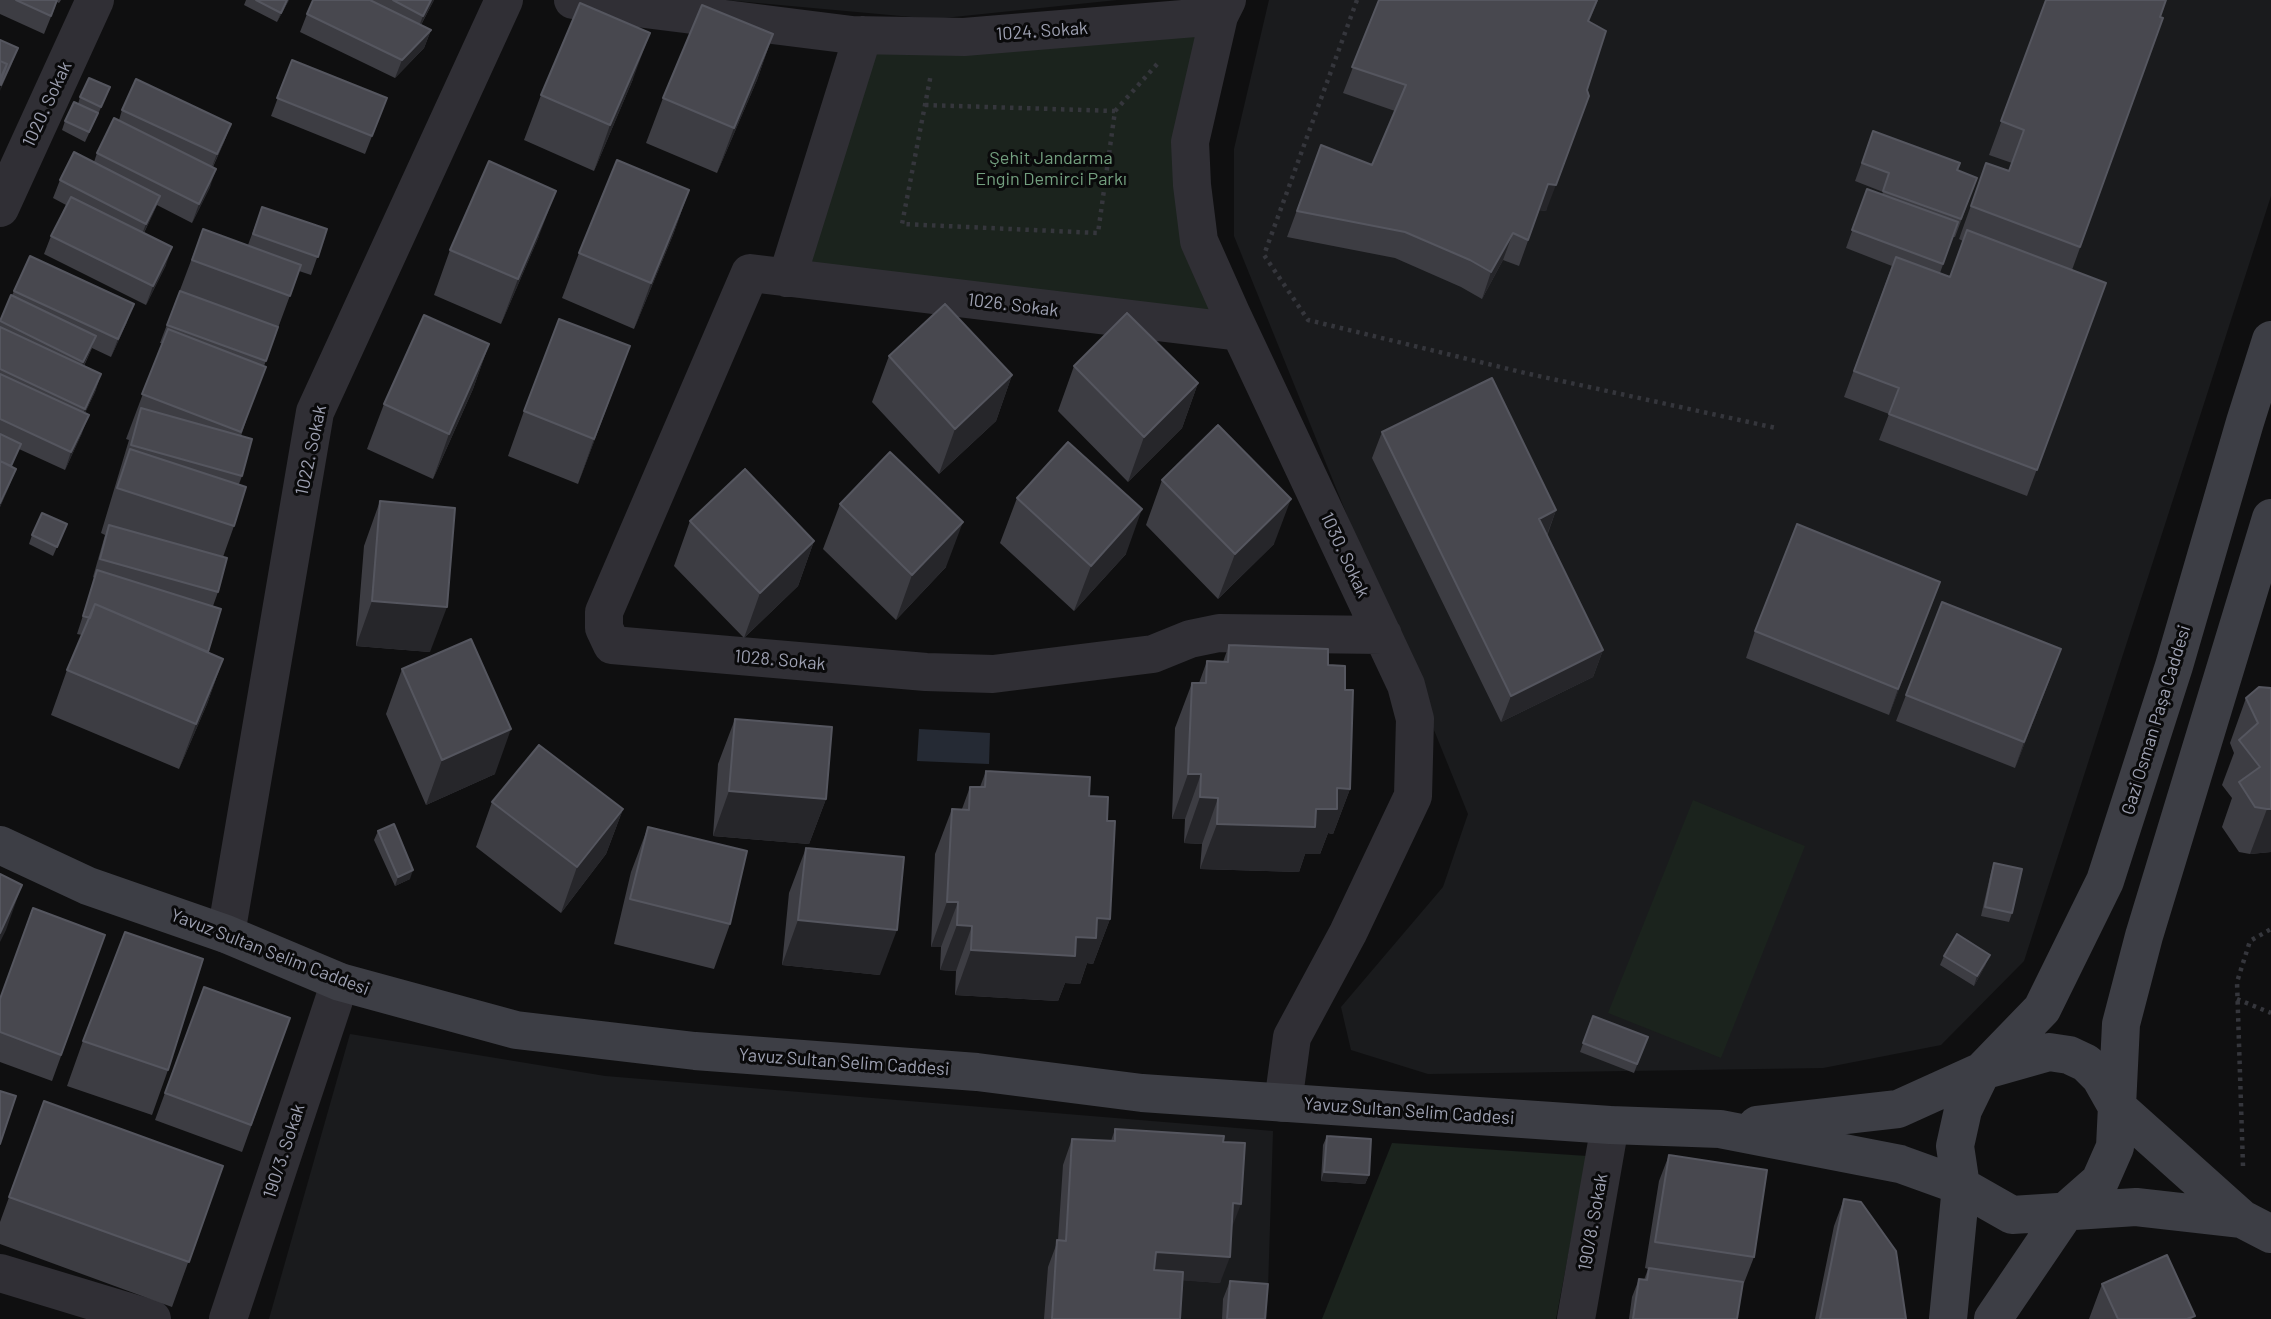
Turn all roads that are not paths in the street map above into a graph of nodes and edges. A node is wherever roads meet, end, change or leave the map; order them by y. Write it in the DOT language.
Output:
graph roads {
  1 [pos="95,0"];
  2 [pos="503,0"];
  3 [pos="573,0"];
  4 [pos="1215,11"];
  5 [pos="863,35"];
  6 [pos="0,208"];
  7 [pos="787,278"];
  8 [pos="1240,332"];
  9 [pos="2271,340"];
  10 [pos="2271,518"];
  11 [pos="1383,635"];
  12 [pos="0,845"];
  13 [pos="226,934"];
  14 [pos="340,982"];
  15 [pos="1982,1071"];
  16 [pos="1283,1103"];
  17 [pos="2117,1107"];
  18 [pos="1610,1125"];
  19 [pos="1720,1129"];
  20 [pos="1961,1186"];
  21 [pos="2067,1210"];
  22 [pos="2256,1227"];
  23 [pos="0,1273"];
  24 [pos="152,1319"];
  25 [pos="229,1319"];
  26 [pos="1576,1319"];
  27 [pos="1948,1319"];
  28 [pos="1993,1319"];
  1 -- 6 [label="street, 1020. Sokak"];
  2 -- 13 [label="street, 1022. Sokak"];
  3 -- 5 [label="street, 1024. Sokak"];
  4 -- 5 [label="street, 1024. Sokak"];
  4 -- 8 [label="street, 1030. Sokak"];
  5 -- 7 [label="street"];
  7 -- 8 [label="street, 1026. Sokak"];
  7 -- 11 [label="street, 1028. Sokak"];
  8 -- 11 [label="street, 1030. Sokak"];
  9 -- 15 [label="main road, Gazi Osman Paşa Caddesi"];
  10 -- 17 [label="main road"];
  11 -- 16 [label="street, 1030. Sokak"];
  12 -- 13 [label="main road, Yavuz Sultan Selim Caddesi"];
  13 -- 14 [label="main road, Yavuz Sultan Selim Caddesi"];
  14 -- 16 [label="main road, Yavuz Sultan Selim Caddesi"];
  14 -- 25 [label="street, 190/3. Sokak"];
  15 -- 17 [label="main road"];
  15 -- 19 [label="main road, Yavuz Sultan Selim Caddesi"];
  15 -- 20 [label="main road"];
  16 -- 18 [label="main road, Yavuz Sultan Selim Caddesi"];
  17 -- 21 [label="main road"];
  17 -- 22 [label="main road"];
  18 -- 19 [label="main road, Yavuz Sultan Selim Caddesi"];
  18 -- 26 [label="street, 190/8. Sokak"];
  19 -- 20 [label="main road, Yavuz Sultan Selim Caddesi"];
  20 -- 21 [label="main road, Yavuz Sultan Selim Caddesi"];
  20 -- 27 [label="main road"];
  21 -- 22 [label="main road, Yavuz Sultan Selim Caddesi"];
  21 -- 28 [label="main road"];
  23 -- 24 [label="street"];
}
